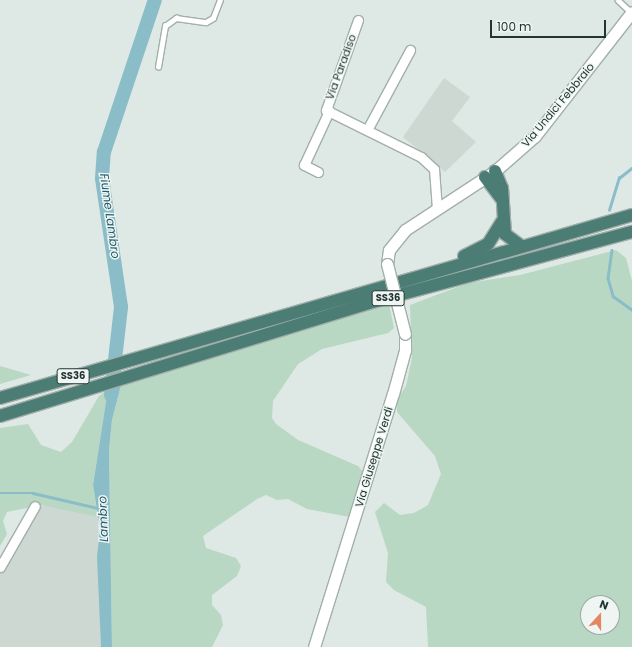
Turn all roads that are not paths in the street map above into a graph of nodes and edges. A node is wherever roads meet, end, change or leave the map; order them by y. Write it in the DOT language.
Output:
graph roads {
  1 [pos="220,0"];
  2 [pos="620,1"];
  3 [pos="632,12"];
  4 [pos="358,20"];
  5 [pos="410,50"];
  6 [pos="158,67"];
  7 [pos="329,111"];
  8 [pos="367,130"];
  9 [pos="318,172"];
  10 [pos="490,174"];
  11 [pos="437,209"];
  12 [pos="632,214"];
  13 [pos="502,222"];
  14 [pos="632,232"];
  15 [pos="522,246"];
  16 [pos="388,264"];
  17 [pos="376,287"];
  18 [pos="3,397"];
  19 [pos="0,416"];
  20 [pos="35,506"];
  21 [pos="0,567"];
  22 [pos="314,647"];
  1 -- 6 [label="lane"];
  2 -- 3 [label="lane"];
  3 -- 10 [label="street, Via Undici Febbraio"];
  4 -- 7 [label="street, Via Paradiso"];
  5 -- 8 [label="street"];
  7 -- 8 [label="street, Via Paradiso"];
  7 -- 9 [label="street, Via Paradiso"];
  8 -- 11 [label="street, Via Paradiso"];
  10 -- 11 [label="street, Via Undici Febbraio"];
  10 -- 13 [label="highway"];
  11 -- 16 [label="street, Via Undici Febbraio"];
  12 -- 15 [label="highway, SS36"];
  13 -- 15 [label="highway"];
  13 -- 17 [label="highway"];
  14 -- 19 [label="highway, SS36"];
  15 -- 17 [label="highway, SS36"];
  16 -- 22 [label="street, Via Giuseppe Verdi, bridge"];
  17 -- 18 [label="highway, SS36"];
  20 -- 21 [label="street"];
}
